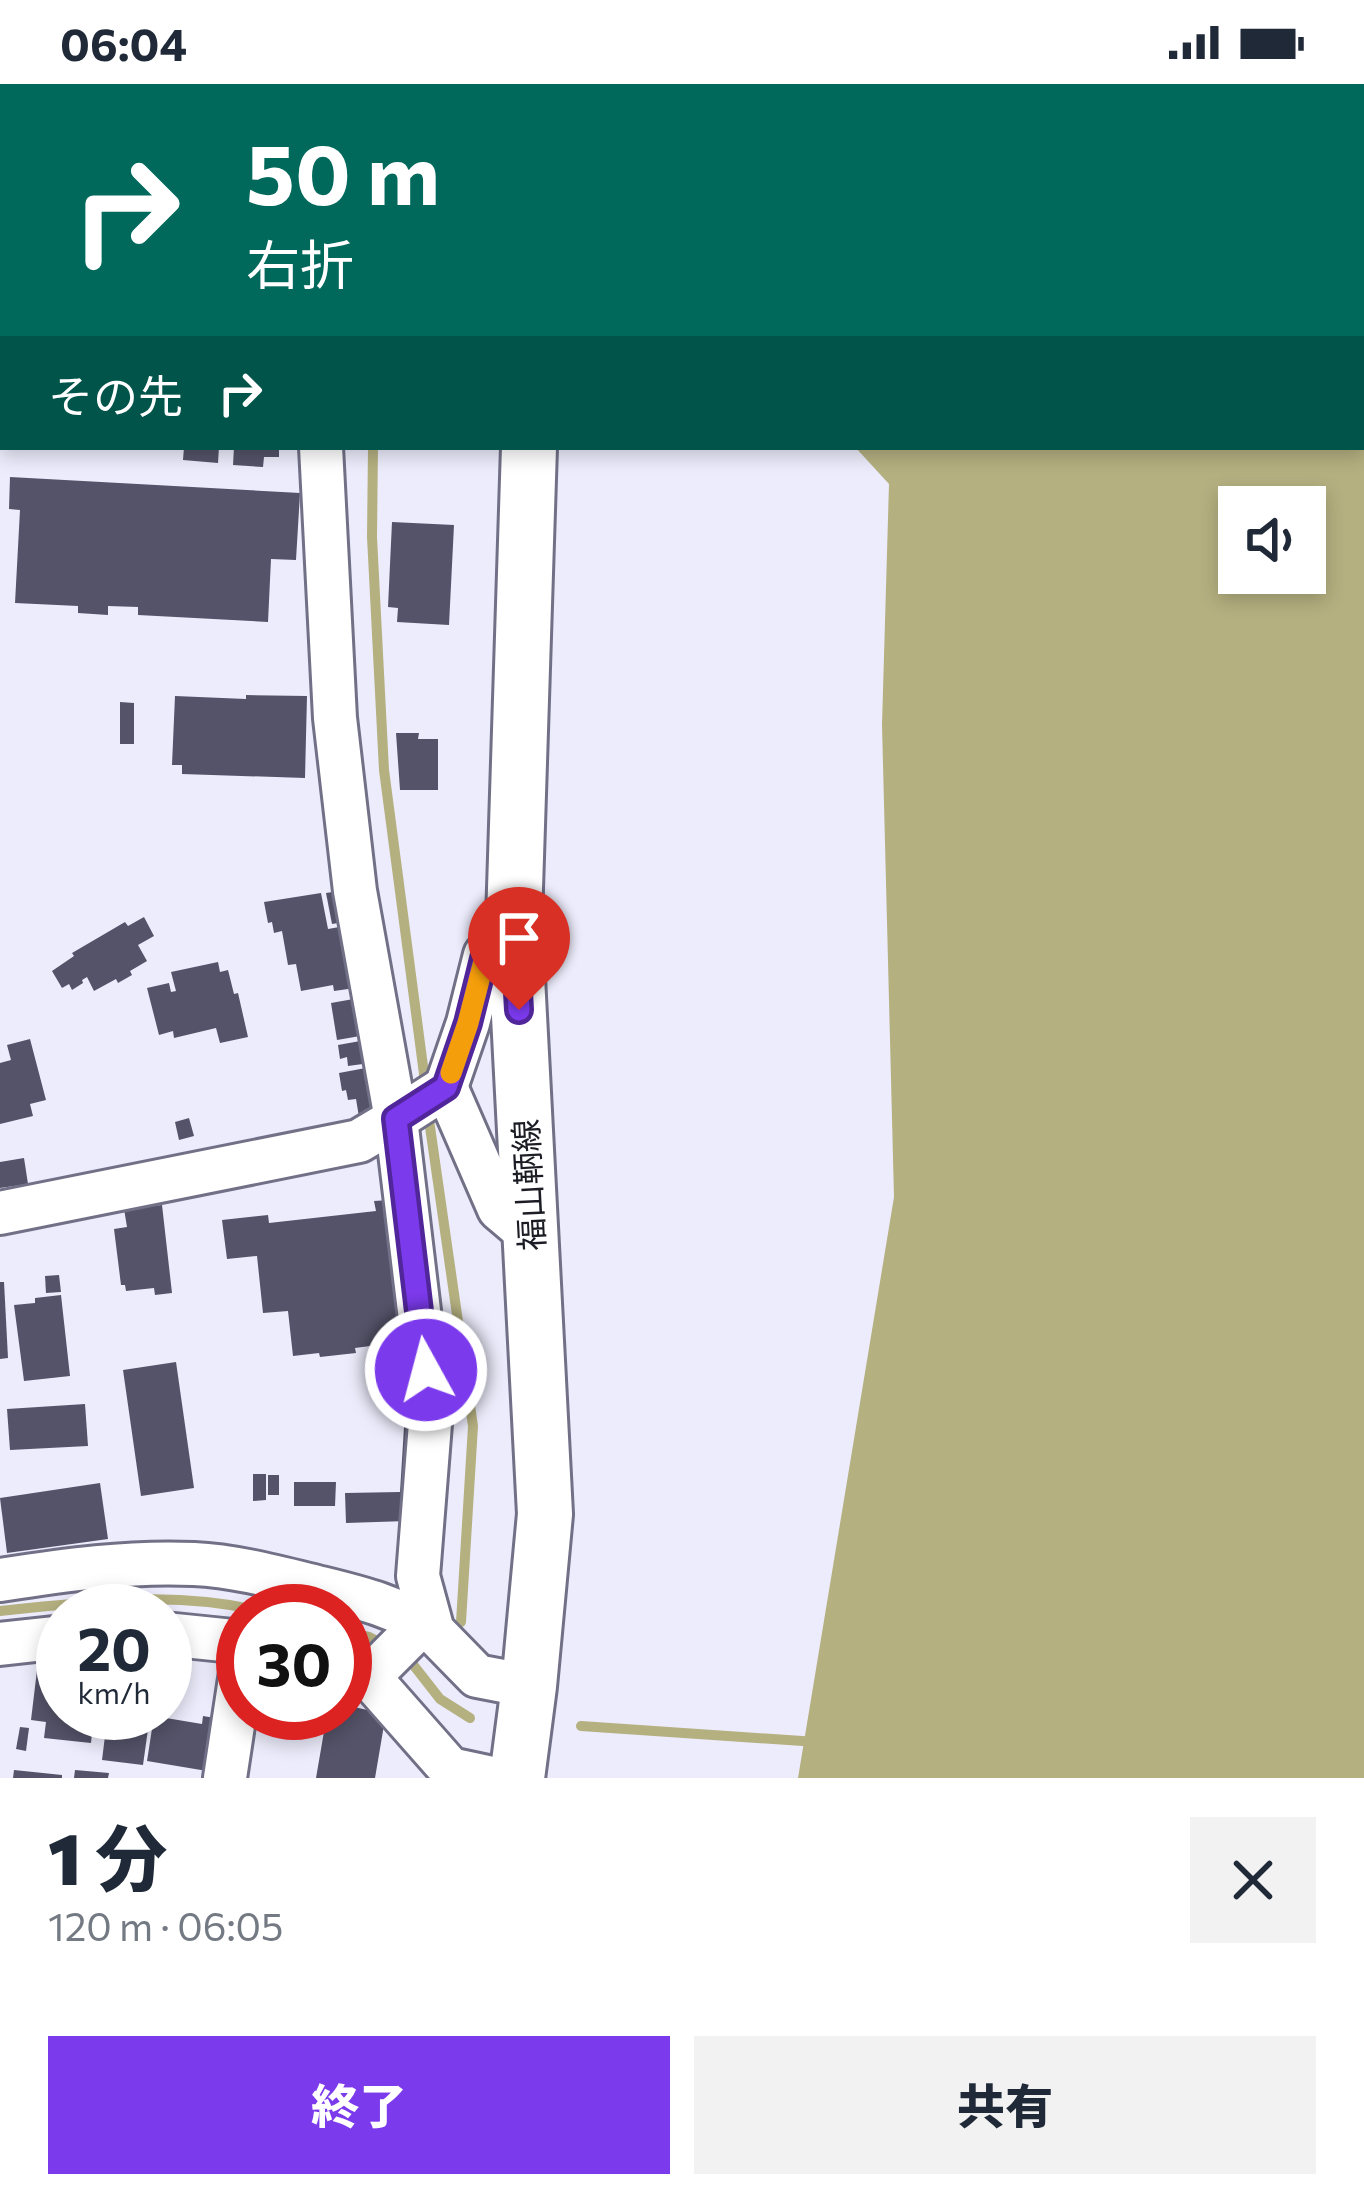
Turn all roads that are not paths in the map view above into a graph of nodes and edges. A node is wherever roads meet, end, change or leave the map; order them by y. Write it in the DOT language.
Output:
graph roads {
  1 [pos="321,450"];
  2 [pos="529,450"];
  3 [pos="514,920"];
  4 [pos="420,1103"];
  5 [pos="0,1213"];
  6 [pos="532,1237"];
  7 [pos="0,1580"];
  8 [pos="423,1629"];
  9 [pos="36,1640"];
  10 [pos="0,1643"];
  11 [pos="372,1665"];
  12 [pos="372,1680"];
  13 [pos="529,1686"];
  14 [pos="231,1740"];
  15 [pos="450,1773"];
  16 [pos="225,1778"];
  17 [pos="492,1778"];
  18 [pos="518,1778"];
  1 -- 4 [label="street"];
  2 -- 3 [label="main road, 福山鞆線"];
  3 -- 4 [label="street"];
  3 -- 6 [label="main road, 福山鞆線"];
  4 -- 5 [label="street"];
  4 -- 6 [label="street"];
  4 -- 8 [label="street"];
  6 -- 13 [label="main road, 福山鞆線"];
  7 -- 8 [label="street"];
  8 -- 11 [label="street"];
  8 -- 13 [label="street"];
  9 -- 10 [label="street"];
  12 -- 15 [label="street"];
  13 -- 18 [label="main road, 福山鞆線"];
  14 -- 16 [label="street"];
  15 -- 17 [label="street"];
}
